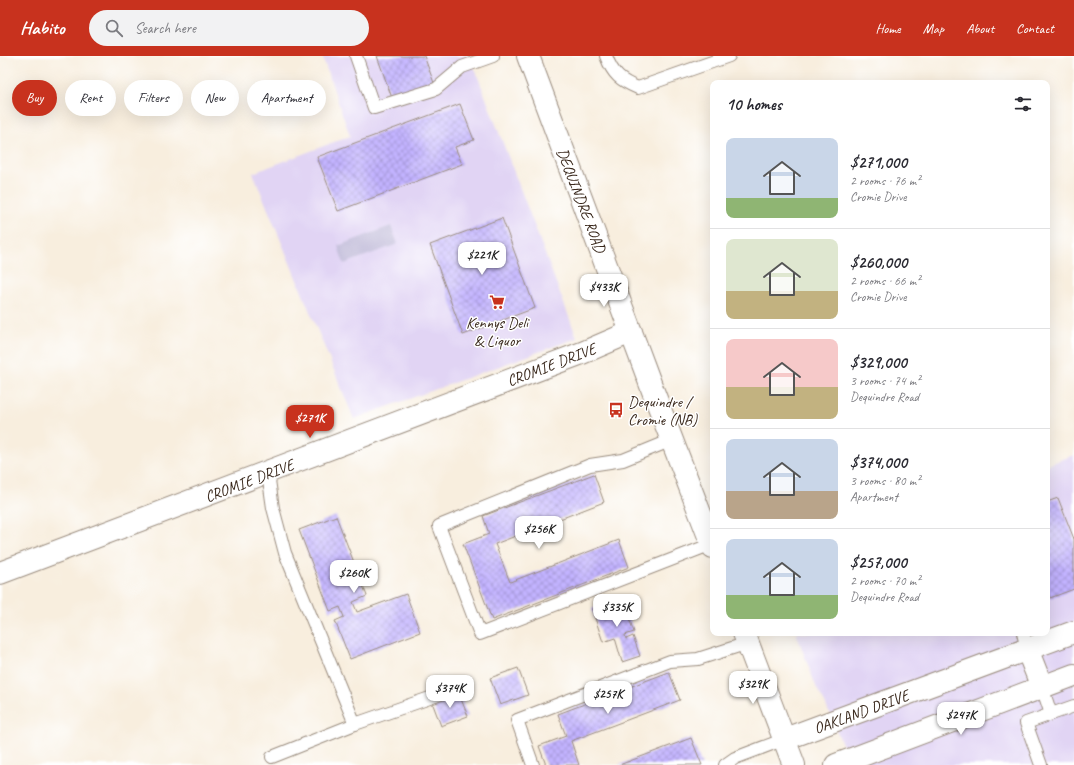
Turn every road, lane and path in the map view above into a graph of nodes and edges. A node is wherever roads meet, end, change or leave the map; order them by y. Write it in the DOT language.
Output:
graph roads {
  1 [pos="356,56"];
  2 [pos="493,56"];
  3 [pos="528,56"];
  4 [pos="606,56"];
  5 [pos="729,56"];
  6 [pos="631,332"];
  7 [pos="672,440"];
  8 [pos="268,473"];
  9 [pos="710,540"];
  10 [pos="710,546"];
  11 [pos="0,573"];
  12 [pos="1074,632"];
  13 [pos="746,638"];
  14 [pos="1025,641"];
  15 [pos="1074,675"];
  16 [pos="1042,687"];
  17 [pos="444,693"];
  18 [pos="1074,706"];
  19 [pos="1052,714"];
  20 [pos="355,724"];
  21 [pos="785,739"];
  22 [pos="272,757"];
  23 [pos="533,765"];
  24 [pos="725,765"];
  25 [pos="794,765"];
  26 [pos="836,765"];
  27 [pos="1041,765"];
  1 -- 2 [label="lane"];
  3 -- 6 [label="street, DEQUINDRE ROAD"];
  4 -- 5 [label="lane"];
  6 -- 7 [label="street, DEQUINDRE ROAD"];
  6 -- 8 [label="street, CROMIE DRIVE"];
  7 -- 9 [label="street, DEQUINDRE ROAD"];
  7 -- 10 [label="lane"];
  8 -- 11 [label="street, CROMIE DRIVE"];
  8 -- 20 [label="lane"];
  12 -- 14 [label="street, OAKLAND DRIVE"];
  13 -- 21 [label="street"];
  13 -- 23 [label="lane"];
  14 -- 16 [label="street"];
  14 -- 21 [label="street, OAKLAND DRIVE"];
  15 -- 16 [label="street"];
  16 -- 19 [label="lane"];
  16 -- 26 [label="street"];
  17 -- 20 [label="lane"];
  18 -- 19 [label="lane"];
  19 -- 27 [label="lane"];
  20 -- 22 [label="lane"];
  21 -- 24 [label="lane"];
  21 -- 25 [label="street"];
}
